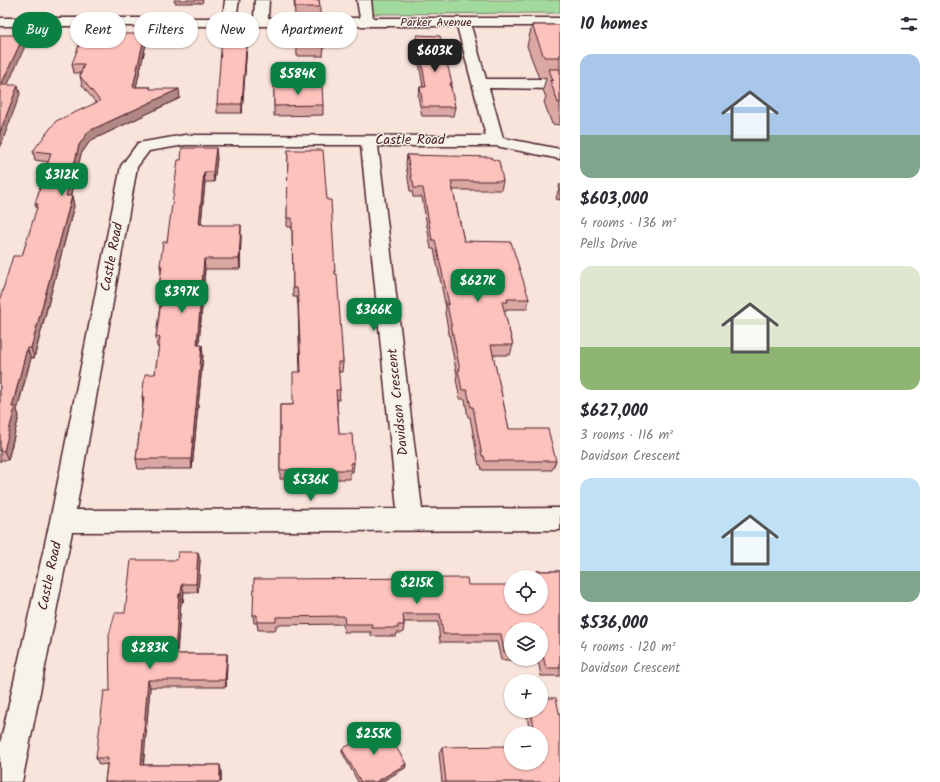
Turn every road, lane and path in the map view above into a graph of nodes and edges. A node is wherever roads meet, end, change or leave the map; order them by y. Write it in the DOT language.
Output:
graph roads {
  1 [pos="232,0"];
  2 [pos="262,0"];
  3 [pos="364,0"];
  4 [pos="230,12"];
  5 [pos="206,21"];
  6 [pos="261,21"];
  7 [pos="0,22"];
  8 [pos="367,22"];
  9 [pos="463,22"];
  10 [pos="560,22"];
  11 [pos="480,83"];
  12 [pos="560,84"];
  13 [pos="369,140"];
  14 [pos="496,141"];
  15 [pos="560,154"];
  16 [pos="411,520"];
  17 [pos="560,520"];
  18 [pos="62,521"];
  19 [pos="7,782"];
  1 -- 4 [label="street"];
  2 -- 6 [label="street"];
  3 -- 8 [label="street"];
  5 -- 7 [label="street, Parker Avenue"];
  6 -- 8 [label="street, Parker Avenue"];
  8 -- 9 [label="street, Parker Avenue"];
  9 -- 10 [label="street, Parker Avenue"];
  9 -- 11 [label="street"];
  11 -- 12 [label="street"];
  11 -- 14 [label="street"];
  13 -- 14 [label="street, Castle Road"];
  13 -- 16 [label="street, Davidson Crescent"];
  13 -- 18 [label="street, Castle Road"];
  14 -- 15 [label="street, Castle Road"];
  16 -- 17 [label="street"];
  16 -- 18 [label="street"];
  18 -- 19 [label="street, Castle Road"];
}
